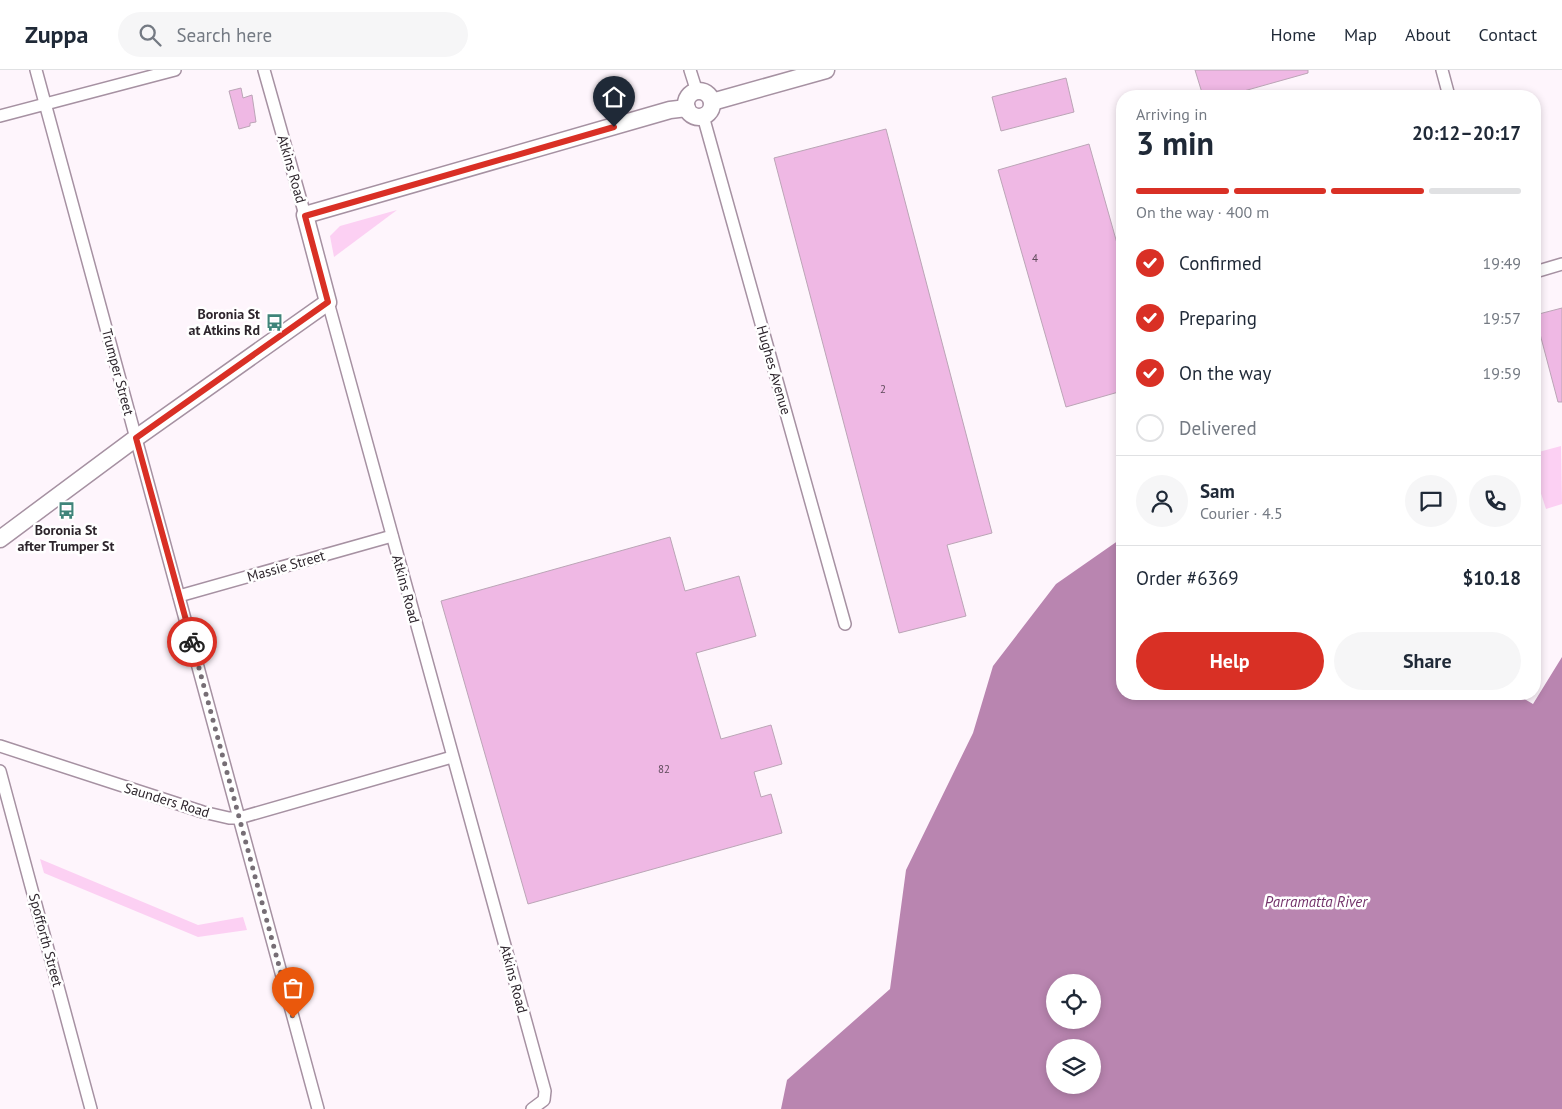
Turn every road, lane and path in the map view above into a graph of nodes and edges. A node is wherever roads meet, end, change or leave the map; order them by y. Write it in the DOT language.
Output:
graph roads {
  1 [pos="36,70"];
  2 [pos="175,70"];
  3 [pos="264,70"];
  4 [pos="690,70"];
  5 [pos="826,70"];
  6 [pos="1442,70"];
  7 [pos="1447,90"];
  8 [pos="697,92"];
  9 [pos="45,104"];
  10 [pos="687,108"];
  11 [pos="707,109"];
  12 [pos="0,116"];
  13 [pos="305,216"];
  14 [pos="1562,264"];
  15 [pos="1541,270"];
  16 [pos="328,302"];
  17 [pos="136,438"];
  18 [pos="392,536"];
  19 [pos="0,539"];
  20 [pos="179,596"];
  21 [pos="845,624"];
  22 [pos="0,746"];
  23 [pos="452,756"];
  24 [pos="0,771"];
  25 [pos="239,818"];
  26 [pos="535,1107"];
  27 [pos="91,1109"];
  28 [pos="318,1109"];
  1 -- 9 [label="street, Trumper Street"];
  2 -- 9 [label="street"];
  3 -- 13 [label="street, Atkins Road"];
  4 -- 8 [label="street"];
  5 -- 11 [label="street"];
  6 -- 7 [label="street"];
  8 -- 10 [label="street"];
  8 -- 11 [label="street"];
  9 -- 12 [label="street"];
  9 -- 17 [label="street, Trumper Street"];
  10 -- 11 [label="street"];
  10 -- 13 [label="street"];
  11 -- 21 [label="street, Hughes Avenue"];
  13 -- 16 [label="street, Atkins Road"];
  14 -- 15 [label="street"];
  16 -- 17 [label="street"];
  16 -- 18 [label="street, Atkins Road"];
  17 -- 19 [label="street"];
  17 -- 20 [label="street, Trumper Street"];
  18 -- 20 [label="street, Massie Street"];
  18 -- 23 [label="street, Atkins Road"];
  20 -- 25 [label="street, Trumper Street"];
  22 -- 25 [label="street, Saunders Road"];
  23 -- 25 [label="street, Saunders Road"];
  23 -- 26 [label="street, Atkins Road"];
  24 -- 27 [label="street, Spofforth Street"];
  25 -- 28 [label="street, Trumper Street"];
}
